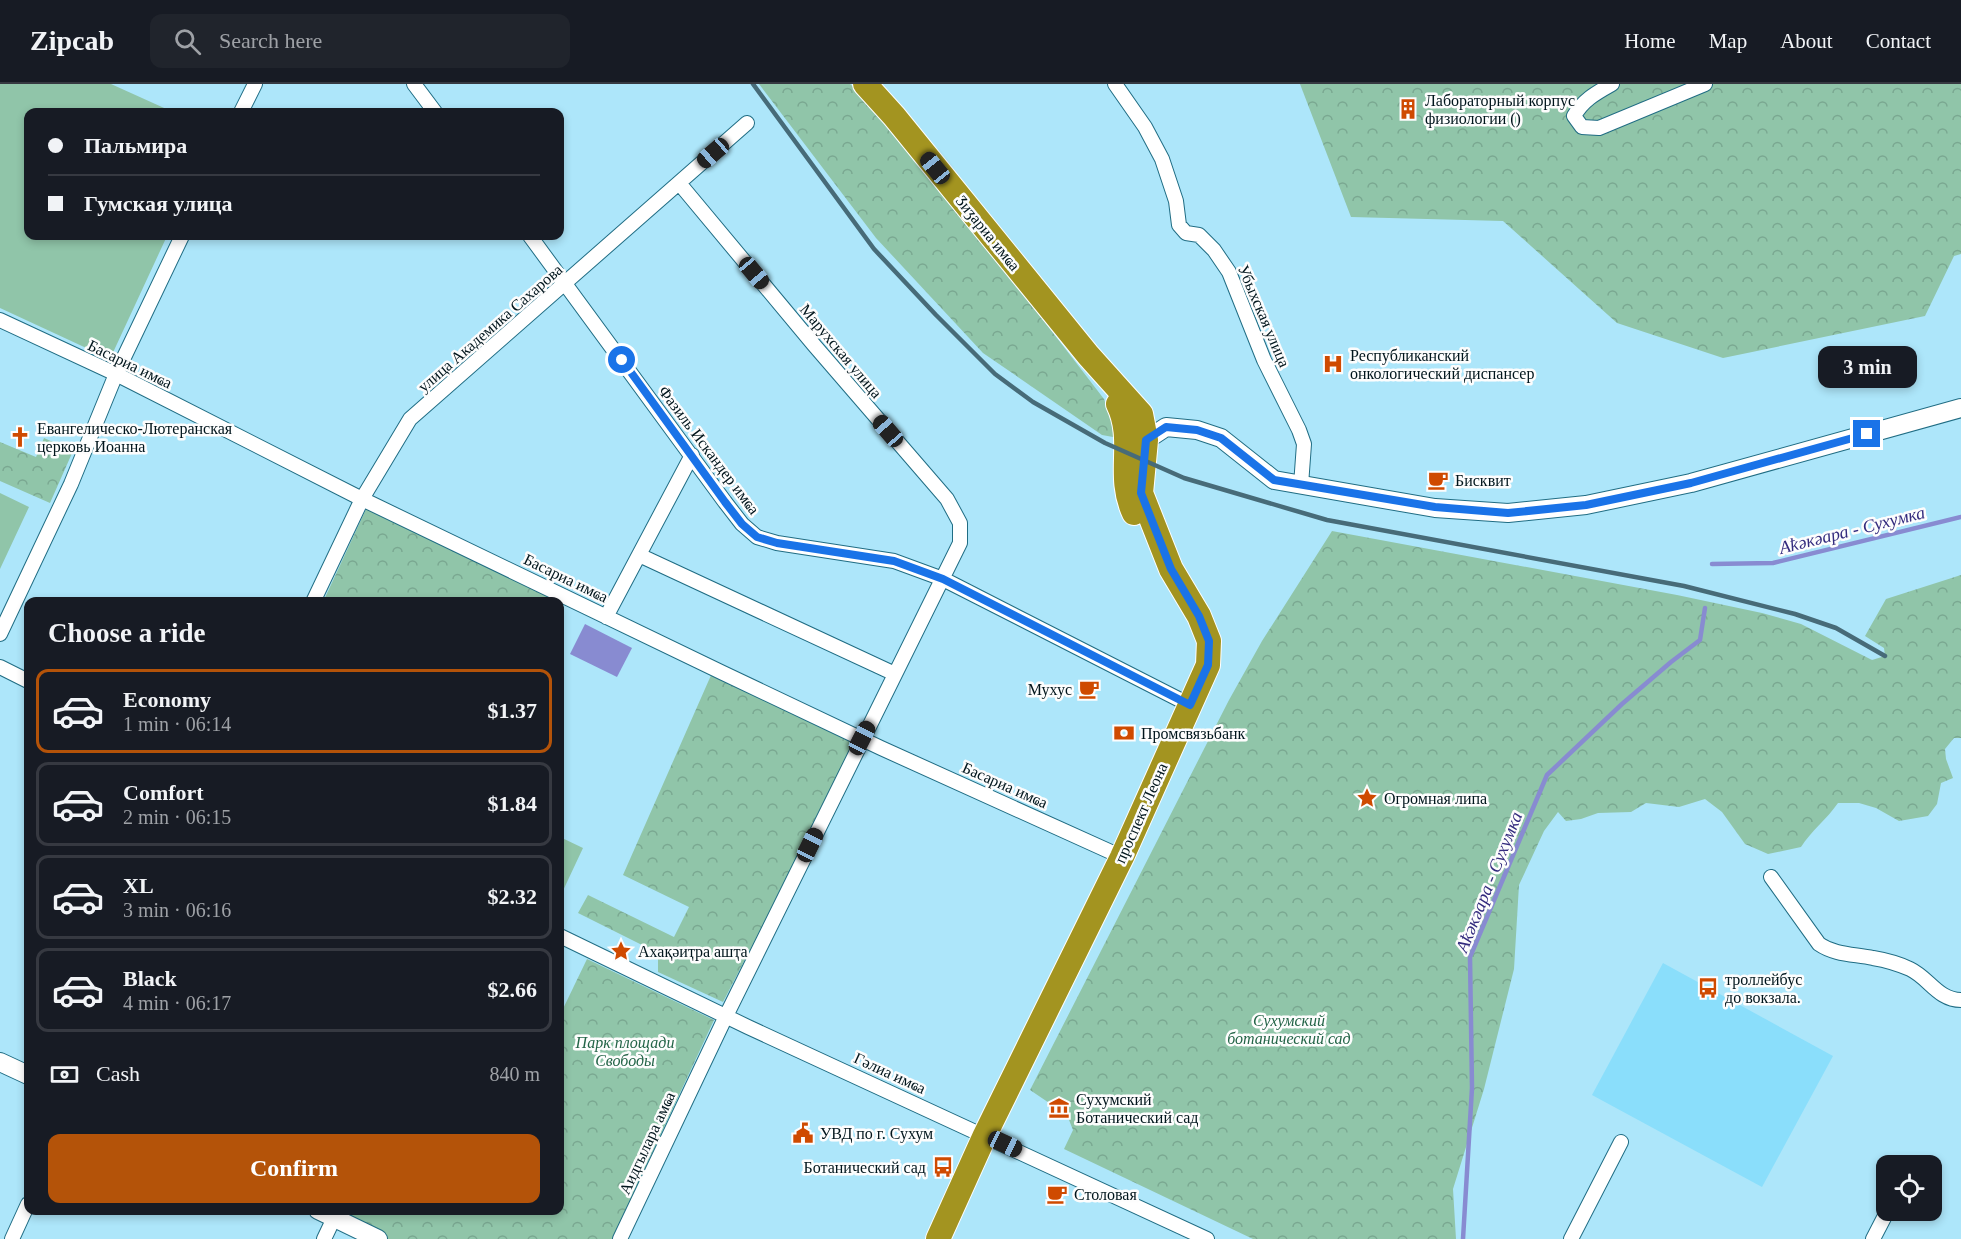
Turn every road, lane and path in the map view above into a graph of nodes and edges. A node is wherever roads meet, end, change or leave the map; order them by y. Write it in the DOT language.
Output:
graph roads {
  1 [pos="255,84"];
  2 [pos="414,84"];
  3 [pos="865,84"];
  4 [pos="1115,84"];
  5 [pos="1612,84"];
  6 [pos="1705,84"];
  7 [pos="243,108"];
  8 [pos="432,108"];
  9 [pos="747,123"];
  10 [pos="679,183"];
  11 [pos="180,240"];
  12 [pos="533,240"];
  13 [pos="567,284"];
  14 [pos="0,320"];
  15 [pos="1088,355"];
  16 [pos="116,374"];
  17 [pos="1961,408"];
  18 [pos="1141,414"];
  19 [pos="1166,427"];
  20 [pos="1146,440"];
  21 [pos="692,455"];
  22 [pos="1126,462"];
  23 [pos="1301,485"];
  24 [pos="362,499"];
  25 [pos="1163,550"];
  26 [pos="639,555"];
  27 [pos="943,579"];
  28 [pos="315,597"];
  29 [pos="606,617"];
  30 [pos="0,634"];
  31 [pos="0,667"];
  32 [pos="895,674"];
  33 [pos="24,679"];
  34 [pos="1190,705"];
  35 [pos="862,738"];
  36 [pos="1122,857"];
  37 [pos="1771,877"];
  38 [pos="564,938"];
  39 [pos="1961,1000"];
  40 [pos="726,1016"];
  41 [pos="0,1062"];
  42 [pos="24,1073"];
  43 [pos="985,1135"];
  44 [pos="1622,1142"];
  45 [pos="24,1213"];
  46 [pos="326,1215"];
  47 [pos="328,1215"];
  48 [pos="1882,1221"];
  49 [pos="12,1239"];
  50 [pos="324,1239"];
  51 [pos="378,1239"];
  52 [pos="620,1239"];
  53 [pos="938,1239"];
  54 [pos="1207,1239"];
  55 [pos="1571,1239"];
  56 [pos="1873,1239"];
  1 -- 7 [label="street"];
  2 -- 8 [label="street"];
  3 -- 15 [label="highway, Ӡиӡариа имҩа"];
  4 -- 23 [label="street, Убыхская улица"];
  5 -- 6 [label="street"];
  9 -- 10 [label="street, улица Академика Сахарова"];
  10 -- 13 [label="street, улица Академика Сахарова"];
  10 -- 27 [label="street, Марухская улица"];
  11 -- 16 [label="street"];
  12 -- 13 [label="street, Фазиль Искандер имҩа"];
  13 -- 21 [label="street, Фазиль Искандер имҩа"];
  13 -- 24 [label="street, улица Академика Сахарова"];
  14 -- 16 [label="street, Басариа имҩа"];
  15 -- 18 [label="highway"];
  15 -- 22 [label="highway"];
  16 -- 24 [label="street, Басариа имҩа"];
  16 -- 30 [label="street"];
  17 -- 23 [label="street"];
  18 -- 19 [label="street"];
  18 -- 20 [label="highway, проспект Леона"];
  19 -- 20 [label="street"];
  19 -- 23 [label="street"];
  20 -- 22 [label="street"];
  20 -- 25 [label="highway, проспект Леона"];
  21 -- 26 [label="street"];
  21 -- 27 [label="street, Фазиль Искандер имҩа"];
  22 -- 25 [label="highway"];
  24 -- 28 [label="street, улица Академика Сахарова"];
  24 -- 29 [label="street, Басариа имҩа"];
  25 -- 34 [label="highway, проспект Леона"];
  26 -- 29 [label="street"];
  26 -- 32 [label="street"];
  27 -- 32 [label="street, Марухская улица"];
  27 -- 34 [label="street, Фазиль Искандер имҩа"];
  29 -- 35 [label="street, Басариа имҩа"];
  31 -- 33 [label="street"];
  32 -- 35 [label="street, Аидгылара амҩа"];
  34 -- 36 [label="highway, проспект Леона"];
  35 -- 36 [label="street, Басариа имҩа"];
  35 -- 40 [label="street, Аидгылара амҩа"];
  36 -- 43 [label="highway, проспект Леона"];
  37 -- 39 [label="street"];
  38 -- 40 [label="street, Гәлиа имҩа"];
  40 -- 43 [label="street, Гәлиа имҩа"];
  40 -- 52 [label="street, Аидгылара амҩа"];
  41 -- 42 [label="street"];
  43 -- 53 [label="highway, проспект Леона"];
  43 -- 54 [label="street, Гәлиа имҩа"];
  44 -- 55 [label="street"];
  45 -- 49 [label="street"];
  46 -- 50 [label="street"];
  47 -- 51 [label="street"];
  48 -- 56 [label="street"];
}
